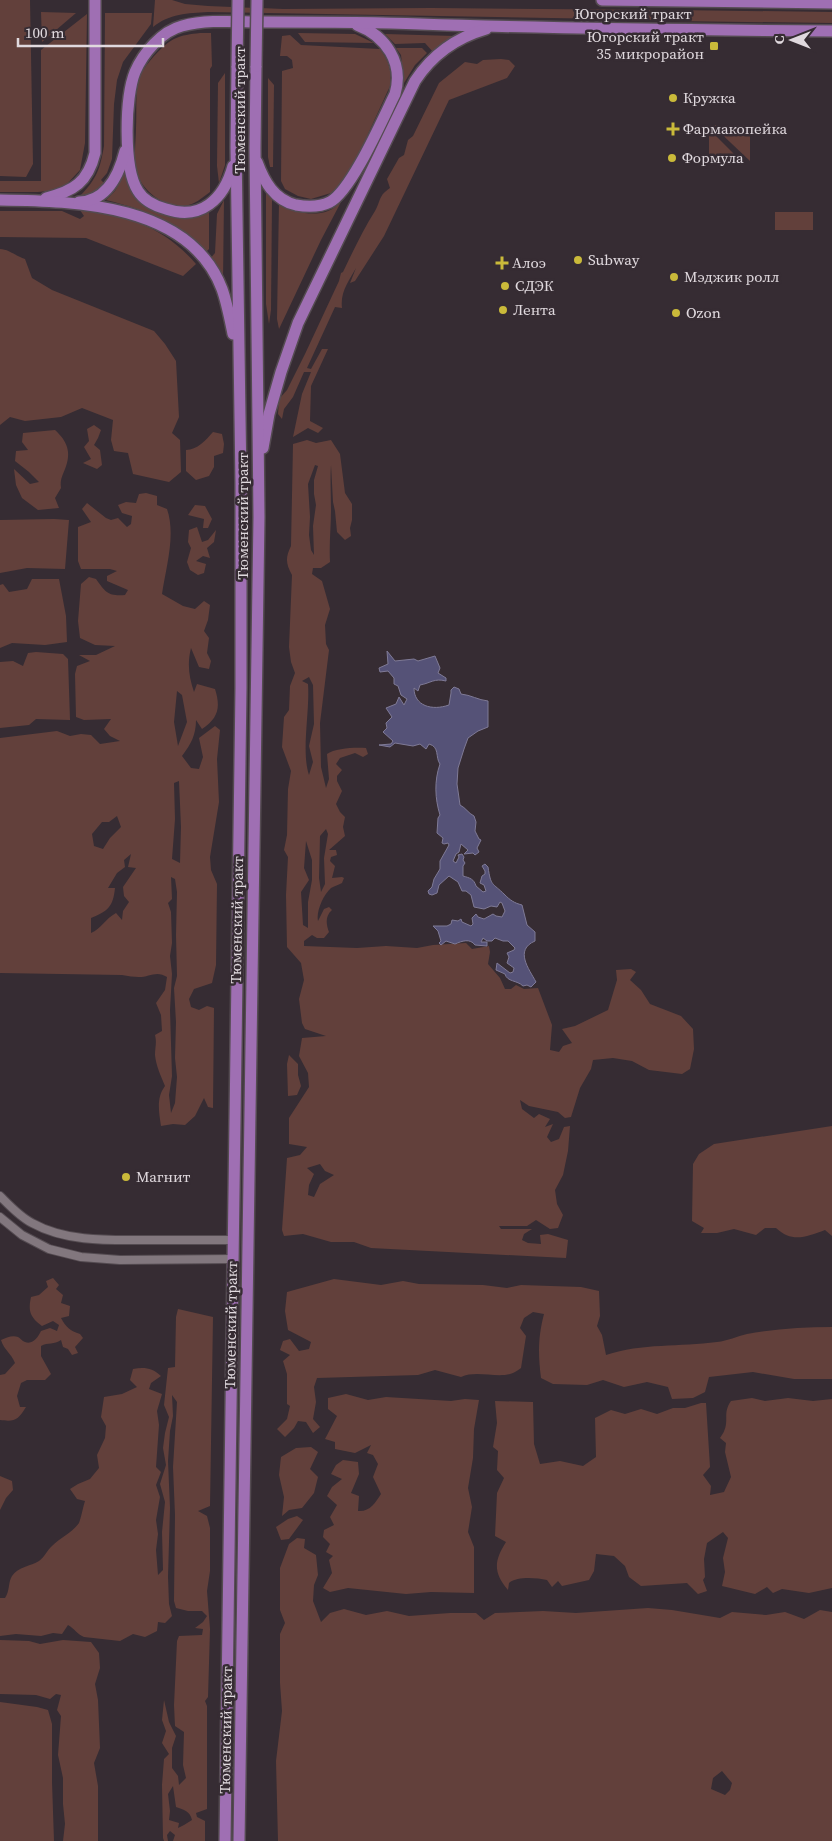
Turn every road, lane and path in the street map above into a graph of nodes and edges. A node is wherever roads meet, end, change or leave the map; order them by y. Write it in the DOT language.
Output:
graph roads {
  1 [pos="95,0"];
  2 [pos="238,0"];
  3 [pos="257,0"];
  4 [pos="602,0"];
  5 [pos="832,3"];
  6 [pos="350,22"];
  7 [pos="496,27"];
  8 [pos="832,31"];
  9 [pos="127,142"];
  10 [pos="236,147"];
  11 [pos="254,148"];
  12 [pos="0,200"];
  13 [pos="37,201"];
  14 [pos="66,202"];
  15 [pos="238,370"];
  16 [pos="259,517"];
  17 [pos="0,1196"];
  18 [pos="0,1217"];
  19 [pos="234,1240"];
  20 [pos="233,1259"];
  21 [pos="225,1841"];
  22 [pos="239,1841"];
  1 -- 13 [label="main road"];
  2 -- 10 [label="main road, Тюменский тракт, bridge"];
  3 -- 11 [label="main road, Тюменский тракт, bridge"];
  4 -- 5 [label="main road, Югорский тракт"];
  6 -- 7 [label="main road, Югорский тракт"];
  6 -- 9 [label="main road, Югорский тракт"];
  6 -- 11 [label="main road"];
  7 -- 8 [label="main road, Югорский тракт"];
  7 -- 16 [label="main road"];
  9 -- 10 [label="main road"];
  9 -- 14 [label="main road"];
  10 -- 15 [label="main road, Тюменский тракт"];
  11 -- 16 [label="main road, Тюменский тракт"];
  12 -- 13 [label="main road"];
  13 -- 14 [label="main road"];
  14 -- 15 [label="main road"];
  15 -- 19 [label="main road, Тюменский тракт"];
  16 -- 22 [label="main road, Тюменский тракт"];
  17 -- 19 [label="street"];
  18 -- 20 [label="street"];
  19 -- 20 [label="main road, Тюменский тракт"];
  20 -- 21 [label="main road, Тюменский тракт"];
}
